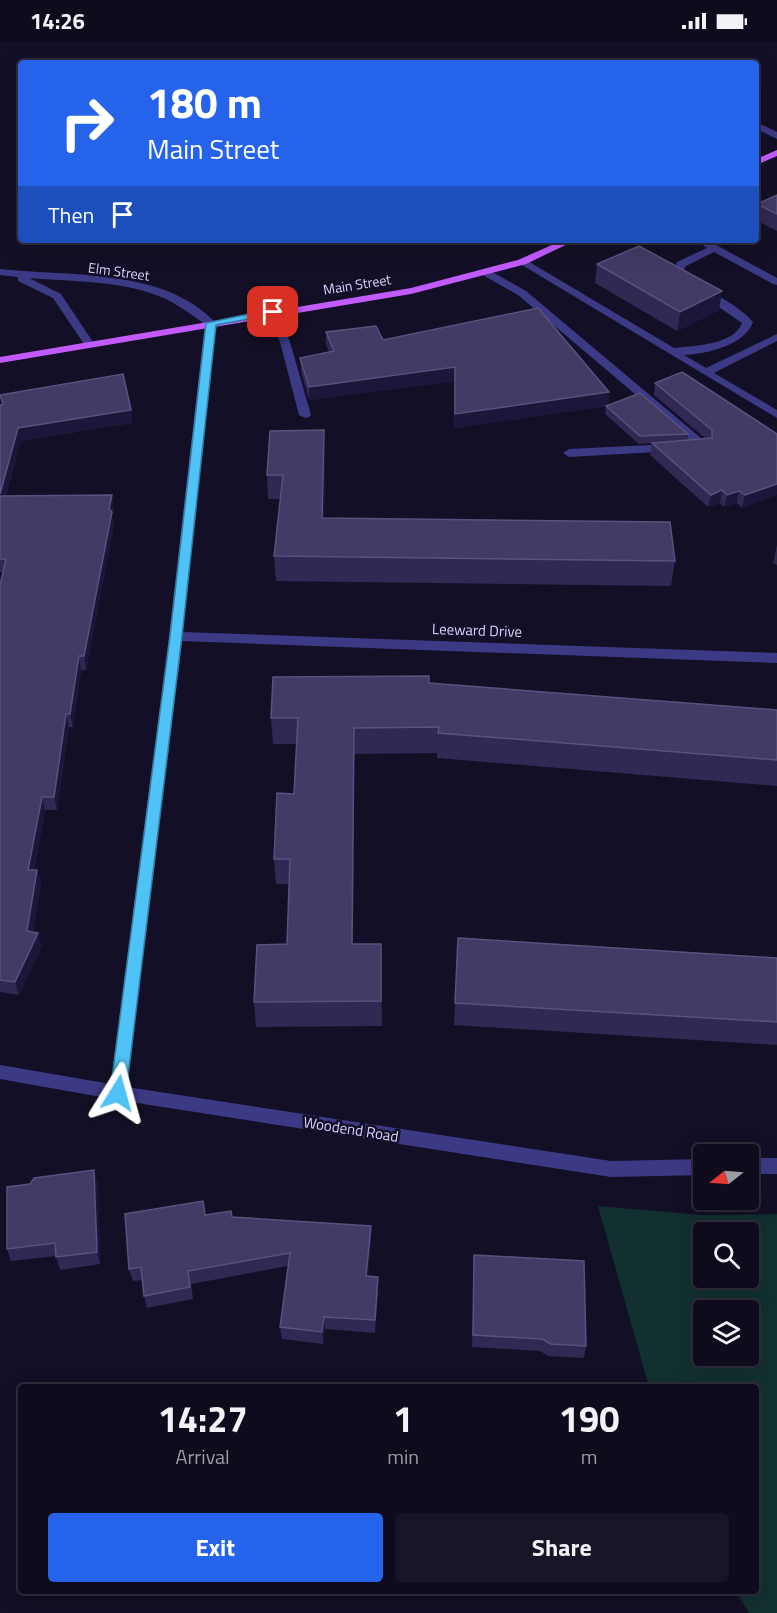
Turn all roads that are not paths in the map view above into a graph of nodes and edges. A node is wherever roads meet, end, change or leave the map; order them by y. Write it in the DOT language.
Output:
graph roads {
  1 [pos="759,127"];
  2 [pos="777,136"];
  3 [pos="777,153"];
  4 [pos="759,161"];
  5 [pos="564,243"];
  6 [pos="705,243"];
  7 [pos="714,248"];
  8 [pos="522,261"];
  9 [pos="485,272"];
  10 [pos="0,273"];
  11 [pos="14,274"];
  12 [pos="777,282"];
  13 [pos="273,312"];
  14 [pos="211,323"];
  15 [pos="777,337"];
  16 [pos="90,345"];
  17 [pos="672,351"];
  18 [pos="0,360"];
  19 [pos="707,372"];
  20 [pos="305,415"];
  21 [pos="777,415"];
  22 [pos="569,453"];
  23 [pos="176,636"];
  24 [pos="777,658"];
  25 [pos="0,1072"];
  26 [pos="118,1093"];
  27 [pos="759,1166"];
  28 [pos="777,1166"];
  29 [pos="693,1167"];
  1 -- 2 [label="street"];
  3 -- 4 [label="main road"];
  5 -- 8 [label="main road, Main Street"];
  6 -- 7 [label="street"];
  7 -- 12 [label="street"];
  7 -- 17 [label="street"];
  8 -- 9 [label="main road, Main Street"];
  8 -- 17 [label="street"];
  9 -- 13 [label="main road, Main Street"];
  9 -- 22 [label="street"];
  10 -- 11 [label="street, Elm Street"];
  11 -- 14 [label="street, Elm Street"];
  11 -- 16 [label="street, Elm Street"];
  13 -- 14 [label="main road, Main Street"];
  13 -- 20 [label="street"];
  14 -- 16 [label="main road, Main Street"];
  14 -- 23 [label="street"];
  15 -- 19 [label="street"];
  16 -- 18 [label="main road, Main Street"];
  17 -- 19 [label="street"];
  19 -- 21 [label="street"];
  23 -- 24 [label="street, Leeward Drive"];
  23 -- 26 [label="street"];
  25 -- 26 [label="street, Woodend Road"];
  26 -- 29 [label="street, Woodend Road"];
  27 -- 28 [label="street"];
}
